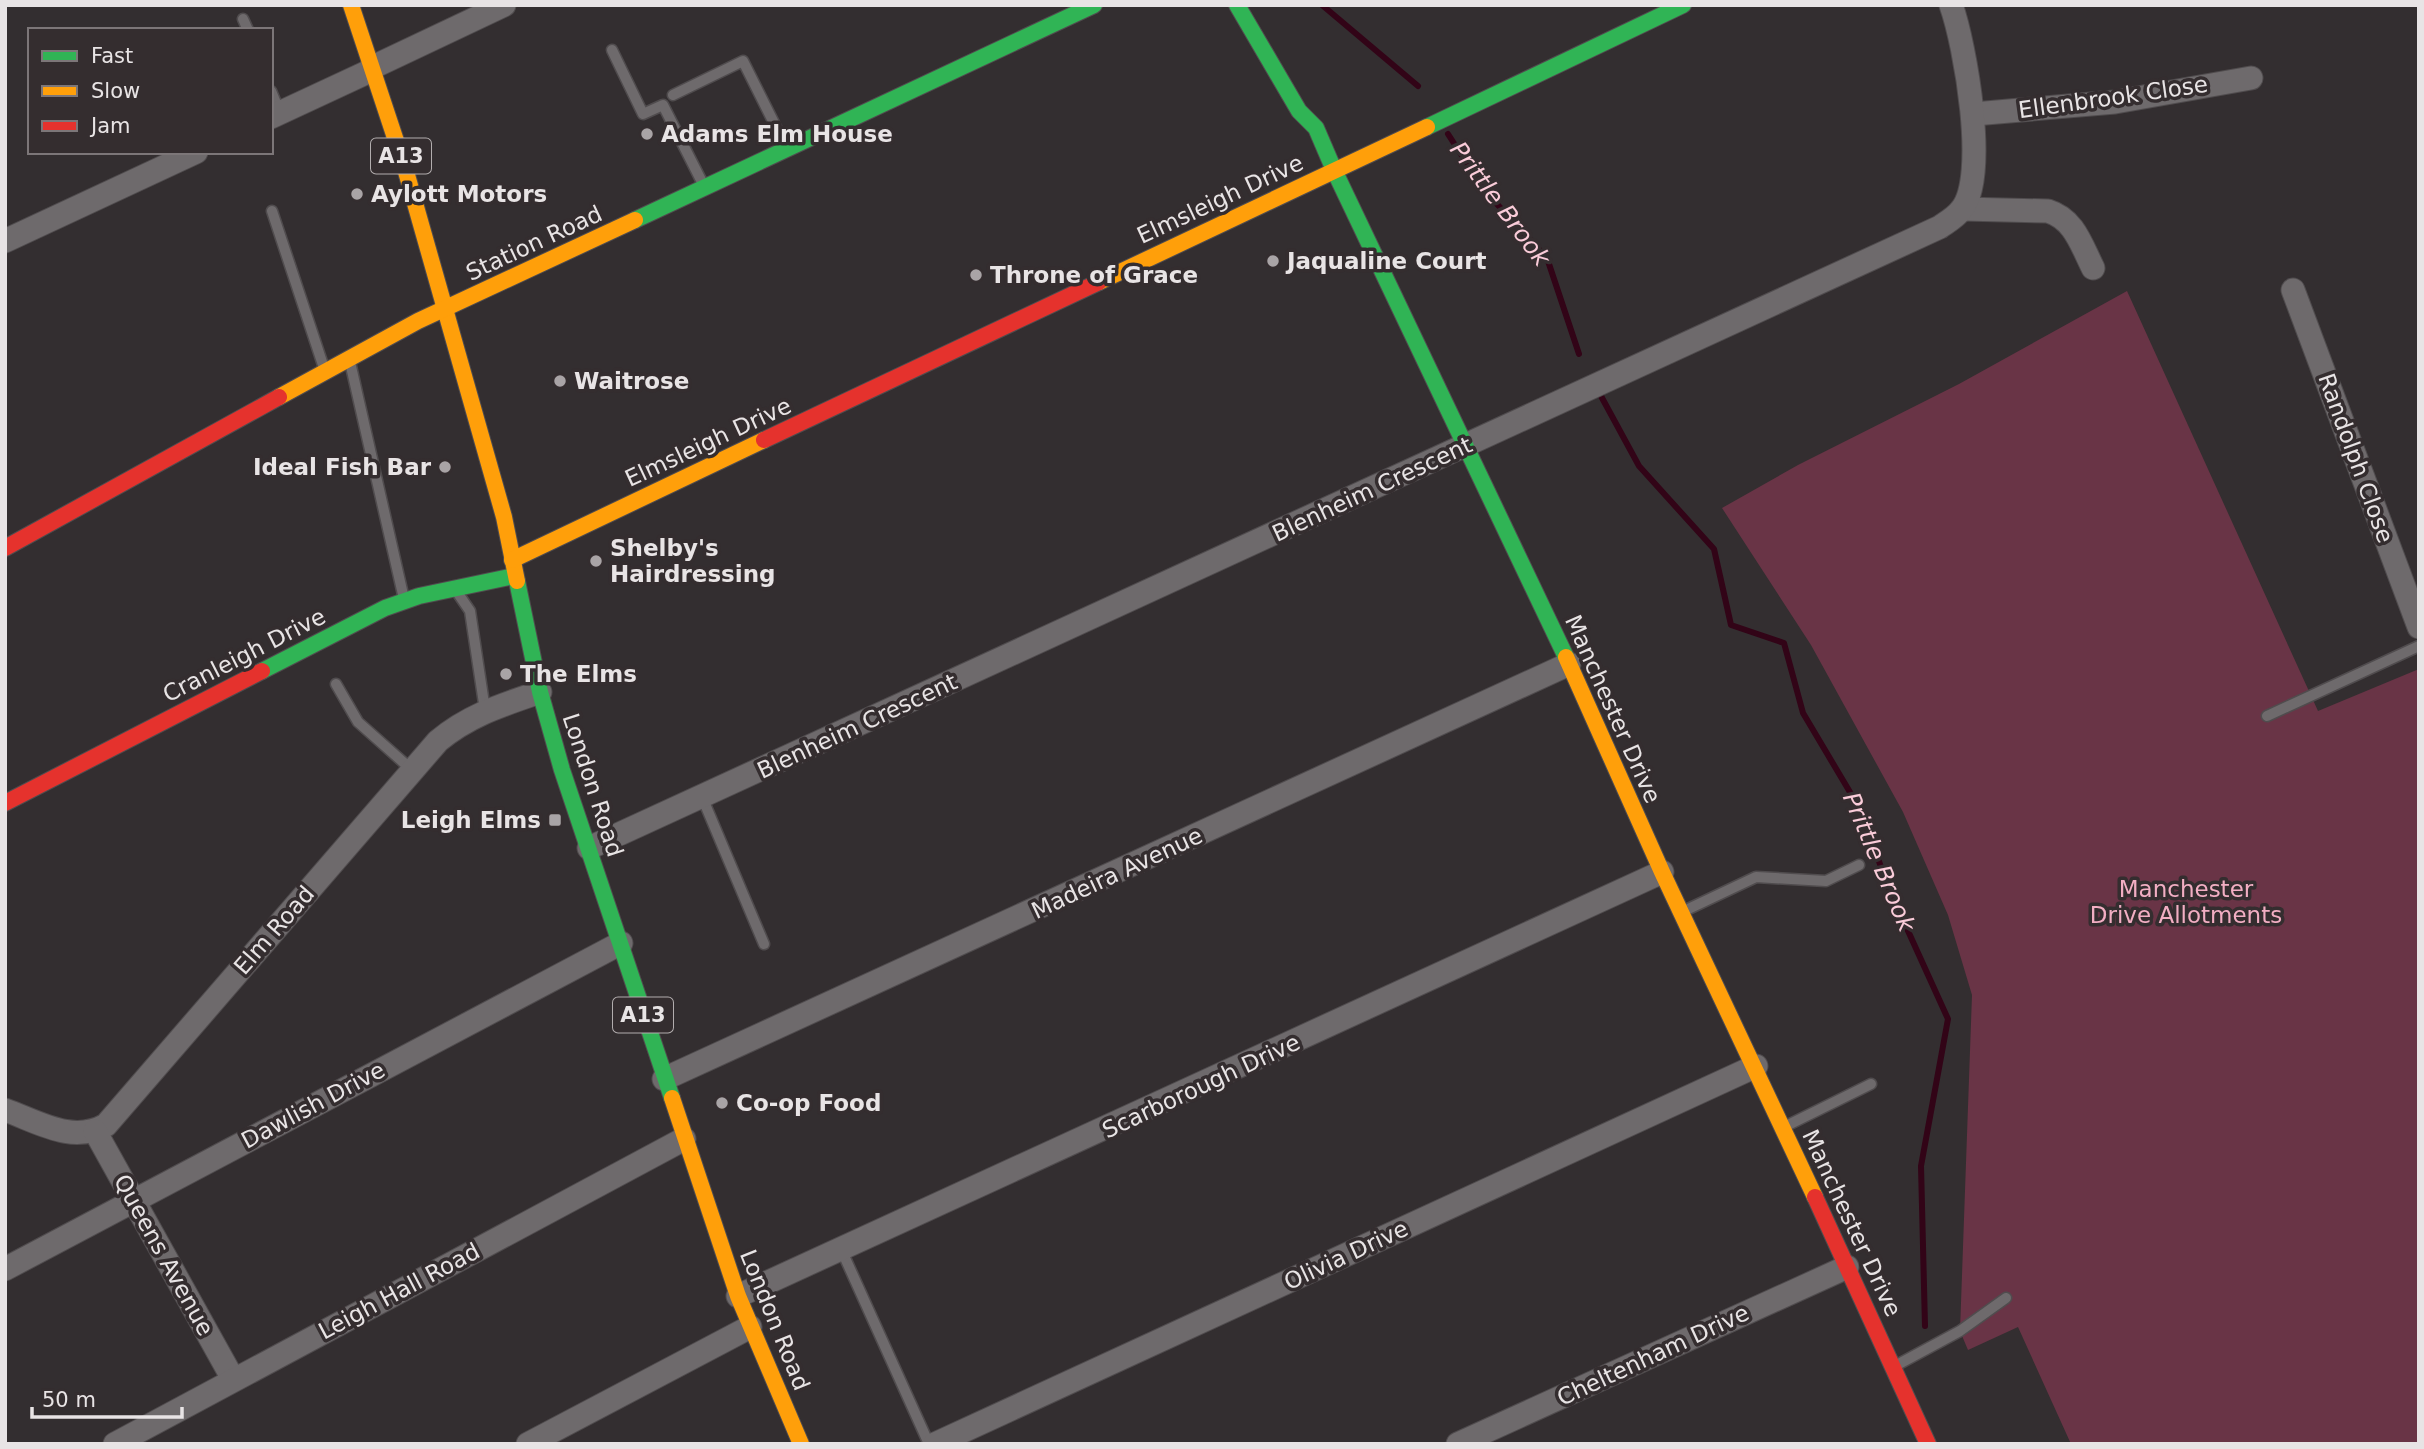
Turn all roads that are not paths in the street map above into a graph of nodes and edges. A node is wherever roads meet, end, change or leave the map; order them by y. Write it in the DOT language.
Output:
graph roads {
  1 [pos="351,5"];
  2 [pos="503,5"];
  3 [pos="1094,5"];
  4 [pos="1237,5"];
  5 [pos="1683,5"];
  6 [pos="1951,5"];
  7 [pos="612,50"];
  8 [pos="372,69"];
  9 [pos="2251,78"];
  10 [pos="673,95"];
  11 [pos="1974,114"];
  12 [pos="276,115"];
  13 [pos="787,151"];
  14 [pos="192,154"];
  15 [pos="1334,170"];
  16 [pos="705,190"];
  17 [pos="1963,209"];
  18 [pos="272,211"];
  19 [pos="5,241"];
  20 [pos="2093,268"];
  21 [pos="2293,289"];
  22 [pos="445,309"];
  23 [pos="349,359"];
  24 [pos="326,372"];
  25 [pos="1464,446"];
  26 [pos="5,548"];
  27 [pos="513,568"];
  28 [pos="455,588"];
  29 [pos="404,601"];
  30 [pos="2419,627"];
  31 [pos="2419,646"];
  32 [pos="1569,664"];
  33 [pos="336,684"];
  34 [pos="540,692"];
  35 [pos="485,710"];
  36 [pos="2267,716"];
  37 [pos="412,770"];
  38 [pos="702,797"];
  39 [pos="5,803"];
  40 [pos="589,848"];
  41 [pos="1859,865"];
  42 [pos="1662,872"];
  43 [pos="1682,912"];
  44 [pos="621,943"];
  45 [pos="764,944"];
  46 [pos="1756,1066"];
  47 [pos="664,1079"];
  48 [pos="1871,1084"];
  49 [pos="5,1110"];
  50 [pos="1783,1127"];
  51 [pos="95,1131"];
  52 [pos="684,1139"];
  53 [pos="134,1199"];
  54 [pos="841,1249"];
  55 [pos="1847,1266"];
  56 [pos="5,1269"];
  57 [pos="738,1296"];
  58 [pos="2006,1298"];
  59 [pos="750,1327"];
  60 [pos="1893,1367"];
  61 [pos="233,1379"];
  62 [pos="115,1444"];
  63 [pos="528,1444"];
  64 [pos="801,1444"];
  65 [pos="929,1444"];
  66 [pos="935,1444"];
  67 [pos="1458,1444"];
  68 [pos="1928,1444"];
  1 -- 8 [label="street, London Road / A13"];
  2 -- 8 [label="street"];
  3 -- 13 [label="street, Station Road"];
  4 -- 15 [label="street, Manchester Drive"];
  5 -- 15 [label="street, Elmsleigh Drive"];
  6 -- 11 [label="street"];
  7 -- 16 [label="lane"];
  8 -- 12 [label="street"];
  8 -- 22 [label="street, London Road / A13"];
  9 -- 11 [label="street, Ellenbrook Close"];
  10 -- 13 [label="lane"];
  11 -- 17 [label="street"];
  13 -- 16 [label="street, Station Road"];
  14 -- 19 [label="street"];
  15 -- 25 [label="street, Manchester Drive"];
  15 -- 27 [label="street, Elmsleigh Drive"];
  16 -- 22 [label="street, Station Road"];
  17 -- 20 [label="street"];
  17 -- 25 [label="street, Blenheim Crescent"];
  18 -- 24 [label="lane"];
  21 -- 30 [label="street, Randolph Close"];
  22 -- 23 [label="street, Station Road"];
  22 -- 27 [label="street, London Road / A13"];
  23 -- 24 [label="street, Station Road"];
  23 -- 29 [label="lane"];
  24 -- 26 [label="street, Station Road"];
  25 -- 32 [label="street, Manchester Drive"];
  25 -- 38 [label="street, Blenheim Crescent"];
  27 -- 28 [label="street, Cranleigh Drive"];
  27 -- 34 [label="street, London Road / A13"];
  28 -- 29 [label="street, Cranleigh Drive"];
  28 -- 35 [label="lane"];
  29 -- 39 [label="street, Cranleigh Drive"];
  31 -- 36 [label="lane"];
  32 -- 42 [label="street, Manchester Drive"];
  32 -- 47 [label="street, Madeira Avenue"];
  33 -- 37 [label="lane"];
  34 -- 35 [label="street, Elm Road"];
  34 -- 40 [label="street, London Road / A13"];
  35 -- 37 [label="street, Elm Road"];
  37 -- 51 [label="street, Elm Road"];
  38 -- 40 [label="street, Blenheim Crescent"];
  38 -- 45 [label="lane"];
  40 -- 44 [label="street, London Road / A13"];
  41 -- 43 [label="lane"];
  42 -- 43 [label="street, Manchester Drive"];
  42 -- 54 [label="street, Scarborough Drive"];
  43 -- 46 [label="street, Manchester Drive"];
  44 -- 47 [label="street, London Road / A13"];
  44 -- 53 [label="street, Dawlish Drive"];
  46 -- 50 [label="street, Manchester Drive"];
  46 -- 66 [label="street, Olivia Drive"];
  47 -- 52 [label="street, London Road / A13"];
  48 -- 50 [label="lane"];
  49 -- 51 [label="street"];
  50 -- 55 [label="street, Manchester Drive"];
  51 -- 53 [label="street, Queens Avenue"];
  52 -- 57 [label="street, London Road / A13"];
  52 -- 61 [label="street, Leigh Hall Road"];
  53 -- 56 [label="street, Dawlish Drive"];
  53 -- 61 [label="street, Queens Avenue"];
  54 -- 57 [label="street, Scarborough Drive"];
  54 -- 65 [label="lane"];
  55 -- 60 [label="street, Manchester Drive"];
  55 -- 67 [label="street, Cheltenham Drive"];
  57 -- 59 [label="street, London Road / A13"];
  58 -- 60 [label="lane"];
  59 -- 63 [label="street"];
  59 -- 64 [label="street, London Road / A13"];
  60 -- 68 [label="street, Manchester Drive"];
  61 -- 62 [label="street, Leigh Hall Road"];
}
